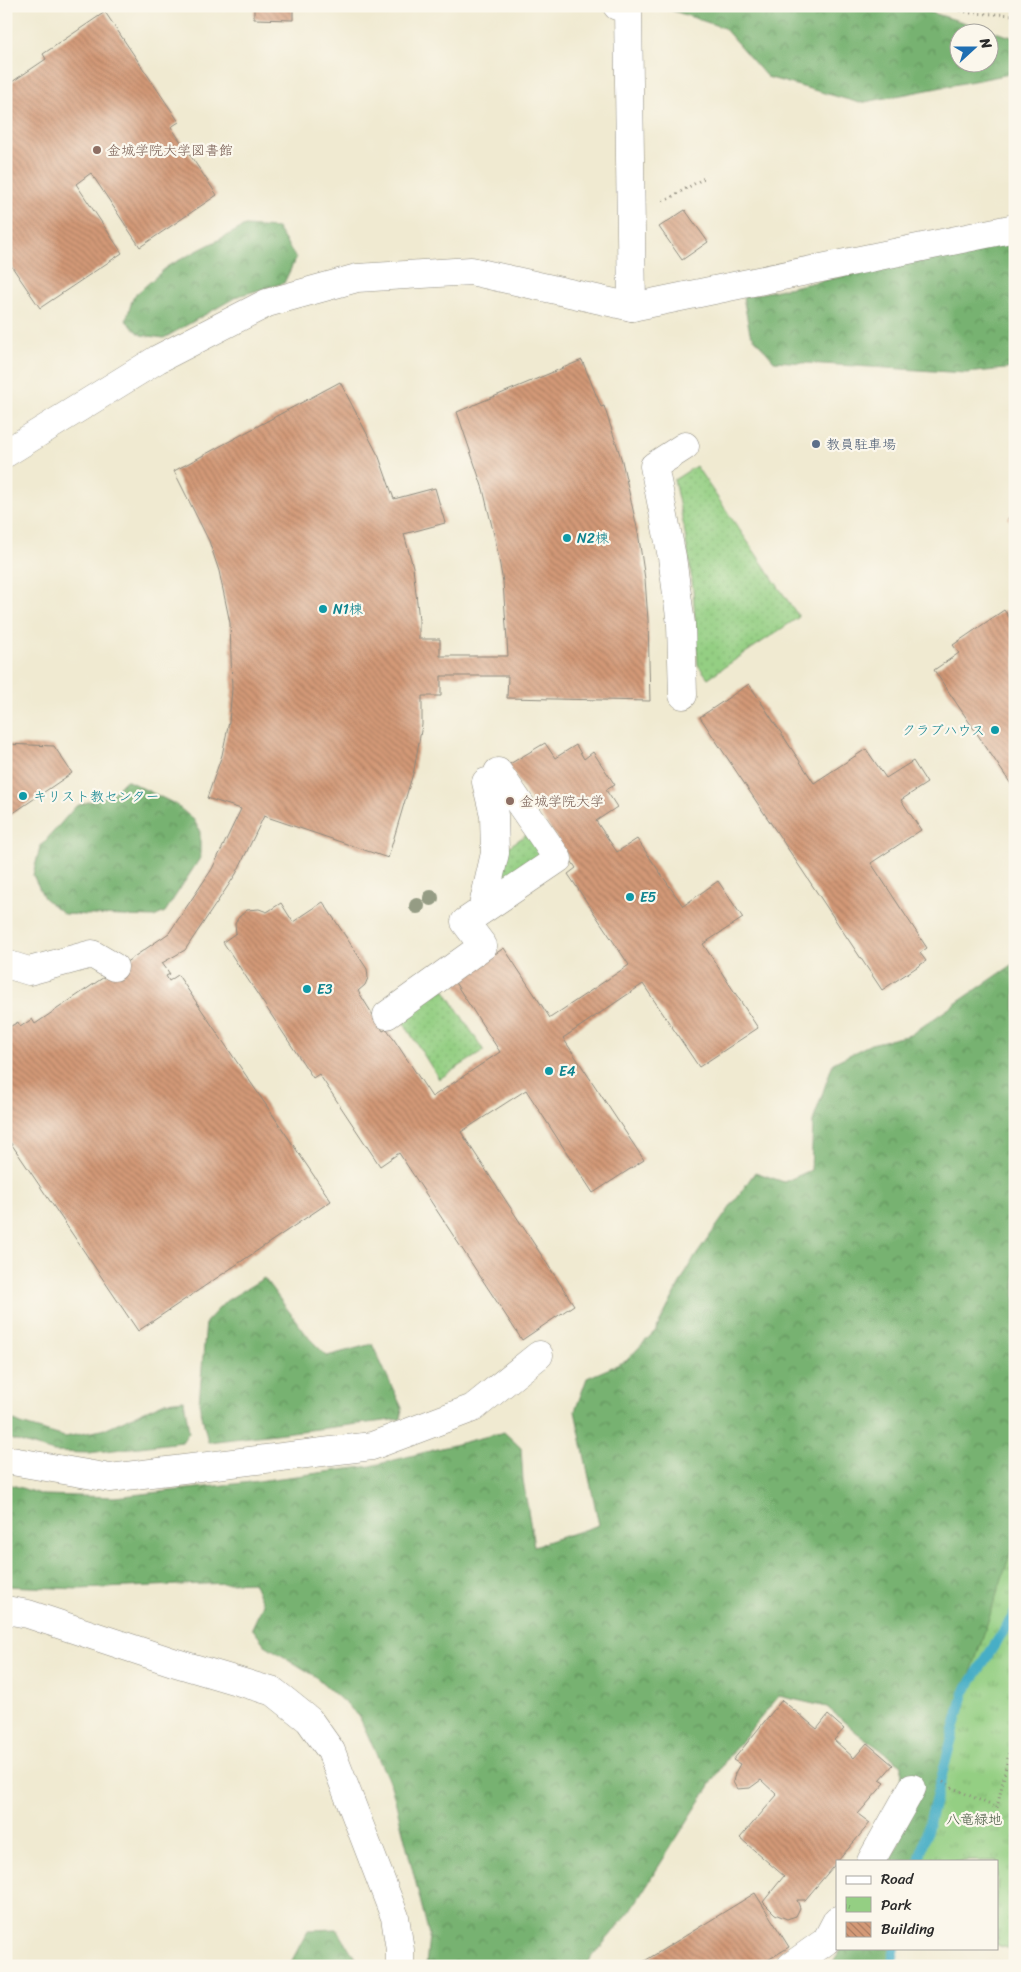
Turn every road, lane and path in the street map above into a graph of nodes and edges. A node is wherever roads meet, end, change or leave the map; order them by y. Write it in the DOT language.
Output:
graph roads {
  1 [pos="617,6"];
  2 [pos="941,6"];
  3 [pos="1015,15"];
  4 [pos="706,178"];
  5 [pos="630,204"];
  6 [pos="1015,228"];
  7 [pos="632,307"];
  8 [pos="685,446"];
  9 [pos="6,453"];
  10 [pos="683,695"];
  11 [pos="482,910"];
  12 [pos="6,964"];
  13 [pos="114,968"];
  14 [pos="387,1015"];
  15 [pos="539,1355"];
  16 [pos="6,1460"];
  17 [pos="6,1610"];
  18 [pos="1015,1725"];
  19 [pos="912,1788"];
  20 [pos="954,1788"];
  21 [pos="872,1860"];
  22 [pos="836,1922"];
  23 [pos="400,1966"];
  24 [pos="791,1966"];
  1 -- 5 [label="street"];
  2 -- 3 [label="path"];
  4 -- 5 [label="path"];
  5 -- 7 [label="street"];
  6 -- 7 [label="street"];
  7 -- 9 [label="street"];
  8 -- 10 [label="street"];
  11 -- 11 [label="street"];
  11 -- 14 [label="street"];
  12 -- 13 [label="street"];
  15 -- 16 [label="street"];
  17 -- 23 [label="street"];
  18 -- 20 [label="path"];
  19 -- 21 [label="street"];
  22 -- 24 [label="street"];
}
